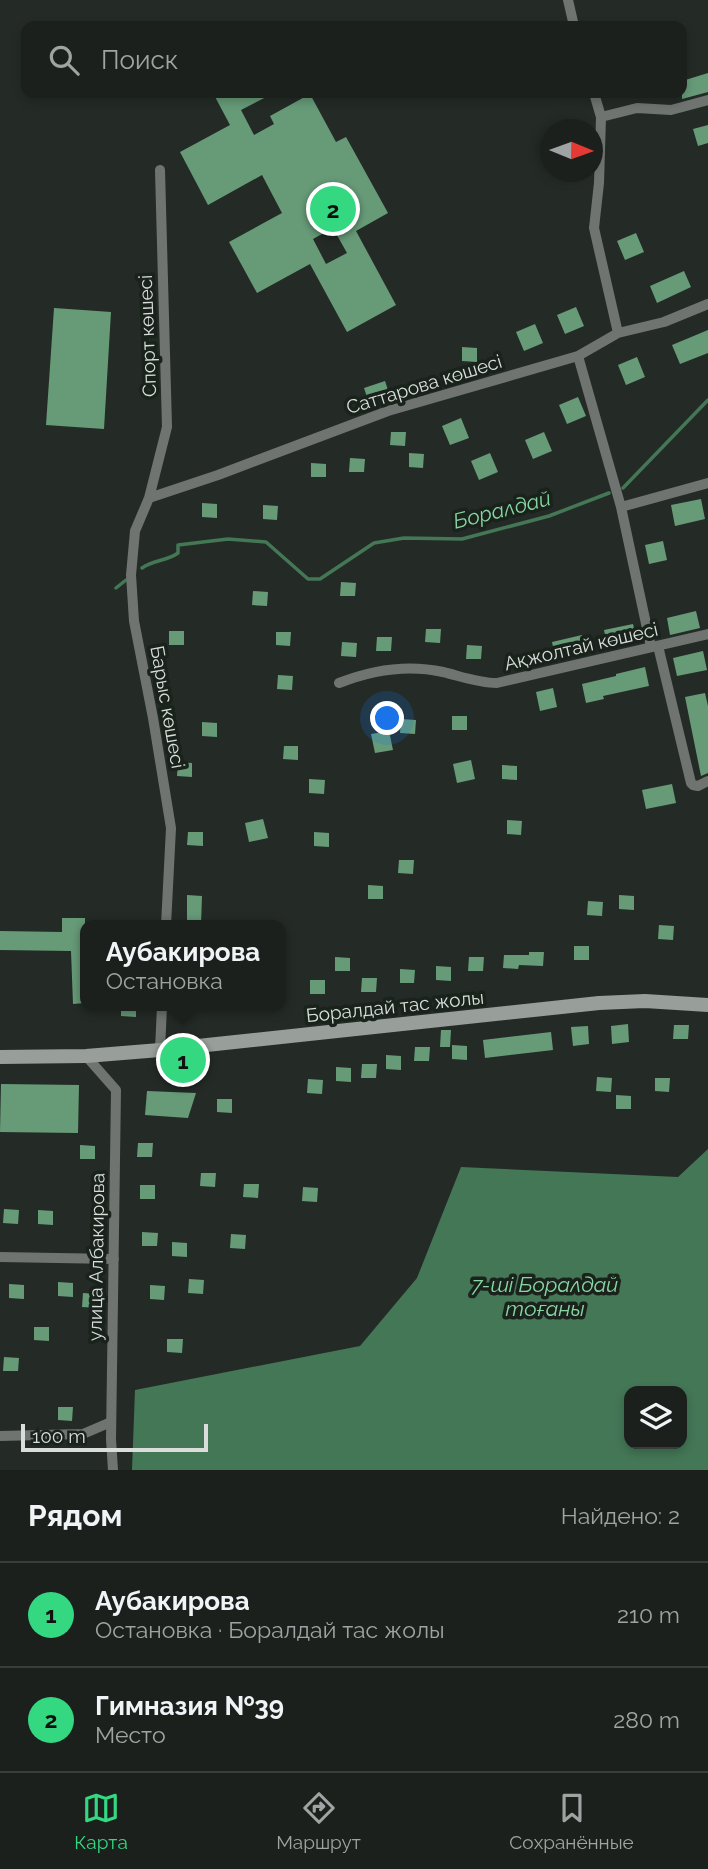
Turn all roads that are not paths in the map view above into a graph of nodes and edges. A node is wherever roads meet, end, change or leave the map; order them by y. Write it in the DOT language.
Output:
graph roads {
  1 [pos="568,0"];
  2 [pos="573,21"];
  3 [pos="595,98"];
  4 [pos="708,100"];
  5 [pos="601,117"];
  6 [pos="160,170"];
  7 [pos="708,304"];
  8 [pos="618,333"];
  9 [pos="578,356"];
  10 [pos="708,483"];
  11 [pos="149,498"];
  12 [pos="621,507"];
  13 [pos="708,634"];
  14 [pos="655,646"];
  15 [pos="339,683"];
  16 [pos="708,782"];
  17 [pos="166,920"];
  18 [pos="708,1004"];
  19 [pos="162,1011"];
  20 [pos="160,1050"];
  21 [pos="86,1056"];
  22 [pos="0,1057"];
  23 [pos="0,1257"];
  24 [pos="114,1259"];
  25 [pos="111,1422"];
  26 [pos="0,1436"];
  27 [pos="113,1470"];
  1 -- 2 [label="street"];
  3 -- 5 [label="street"];
  4 -- 5 [label="street"];
  5 -- 8 [label="street"];
  6 -- 11 [label="street, Спорт көшесі"];
  7 -- 8 [label="street, Саттарова көшесі"];
  8 -- 9 [label="street, Саттарова көшесі"];
  9 -- 11 [label="street, Саттарова көшесі"];
  9 -- 12 [label="street"];
  10 -- 12 [label="street"];
  11 -- 17 [label="street, Барыс көшесі"];
  12 -- 14 [label="street"];
  13 -- 14 [label="street, Ақжолтай көшесі"];
  14 -- 15 [label="street, Ақжолтай көшесі"];
  14 -- 16 [label="street"];
  18 -- 20 [label="main road, Боралдай тас жолы"];
  19 -- 20 [label="street"];
  20 -- 21 [label="main road, Боралдай тас жолы"];
  21 -- 22 [label="main road, Боралдай тас жолы"];
  21 -- 24 [label="street, улица Албакирова"];
  23 -- 24 [label="street"];
  24 -- 25 [label="street, улица Албакирова"];
  25 -- 26 [label="street"];
  25 -- 27 [label="street, улица Албакирова"];
}
